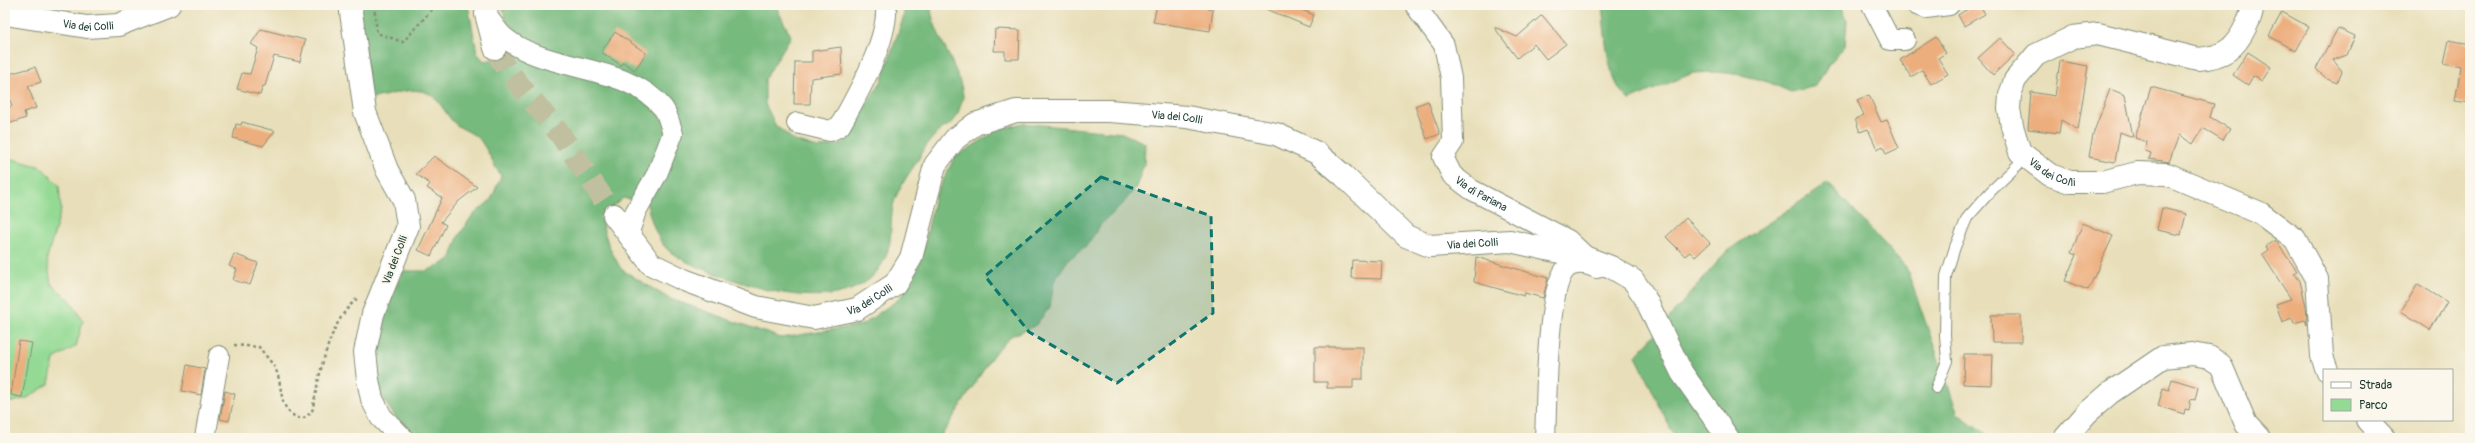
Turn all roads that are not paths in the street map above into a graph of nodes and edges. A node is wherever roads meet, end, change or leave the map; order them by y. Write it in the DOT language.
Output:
graph roads {
  1 [pos="169,5"];
  2 [pos="352,5"];
  3 [pos="886,5"];
  4 [pos="1415,5"];
  5 [pos="1872,5"];
  6 [pos="1918,5"];
  7 [pos="1949,5"];
  8 [pos="2255,6"];
  9 [pos="486,10"];
  10 [pos="5,14"];
  11 [pos="1905,40"];
  12 [pos="494,48"];
  13 [pos="797,123"];
  14 [pos="2026,157"];
  15 [pos="614,215"];
  16 [pos="628,235"];
  17 [pos="1586,258"];
  18 [pos="1657,320"];
  19 [pos="219,356"];
  20 [pos="2327,369"];
  21 [pos="1936,388"];
  22 [pos="2368,421"];
  23 [pos="205,438"];
  24 [pos="402,438"];
  25 [pos="1545,438"];
  26 [pos="1728,438"];
  27 [pos="2065,438"];
  28 [pos="2259,438"];
  29 [pos="2384,438"];
  1 -- 10 [label="street, Via dei Colli"];
  2 -- 24 [label="street, Via dei Colli"];
  3 -- 13 [label="street"];
  4 -- 17 [label="street, Via di Pariana"];
  5 -- 11 [label="street"];
  6 -- 7 [label="street"];
  8 -- 14 [label="street, Via dei Colli"];
  9 -- 12 [label="street"];
  9 -- 16 [label="street"];
  14 -- 20 [label="street, Via dei Colli"];
  14 -- 21 [label="lane"];
  15 -- 16 [label="street, Via dei Colli"];
  16 -- 17 [label="street, Via dei Colli"];
  17 -- 18 [label="street, Via dei Colli"];
  18 -- 25 [label="street"];
  18 -- 26 [label="street, Via dei Colli"];
  19 -- 23 [label="street"];
  22 -- 29 [label="street"];
  27 -- 28 [label="street"];
}
